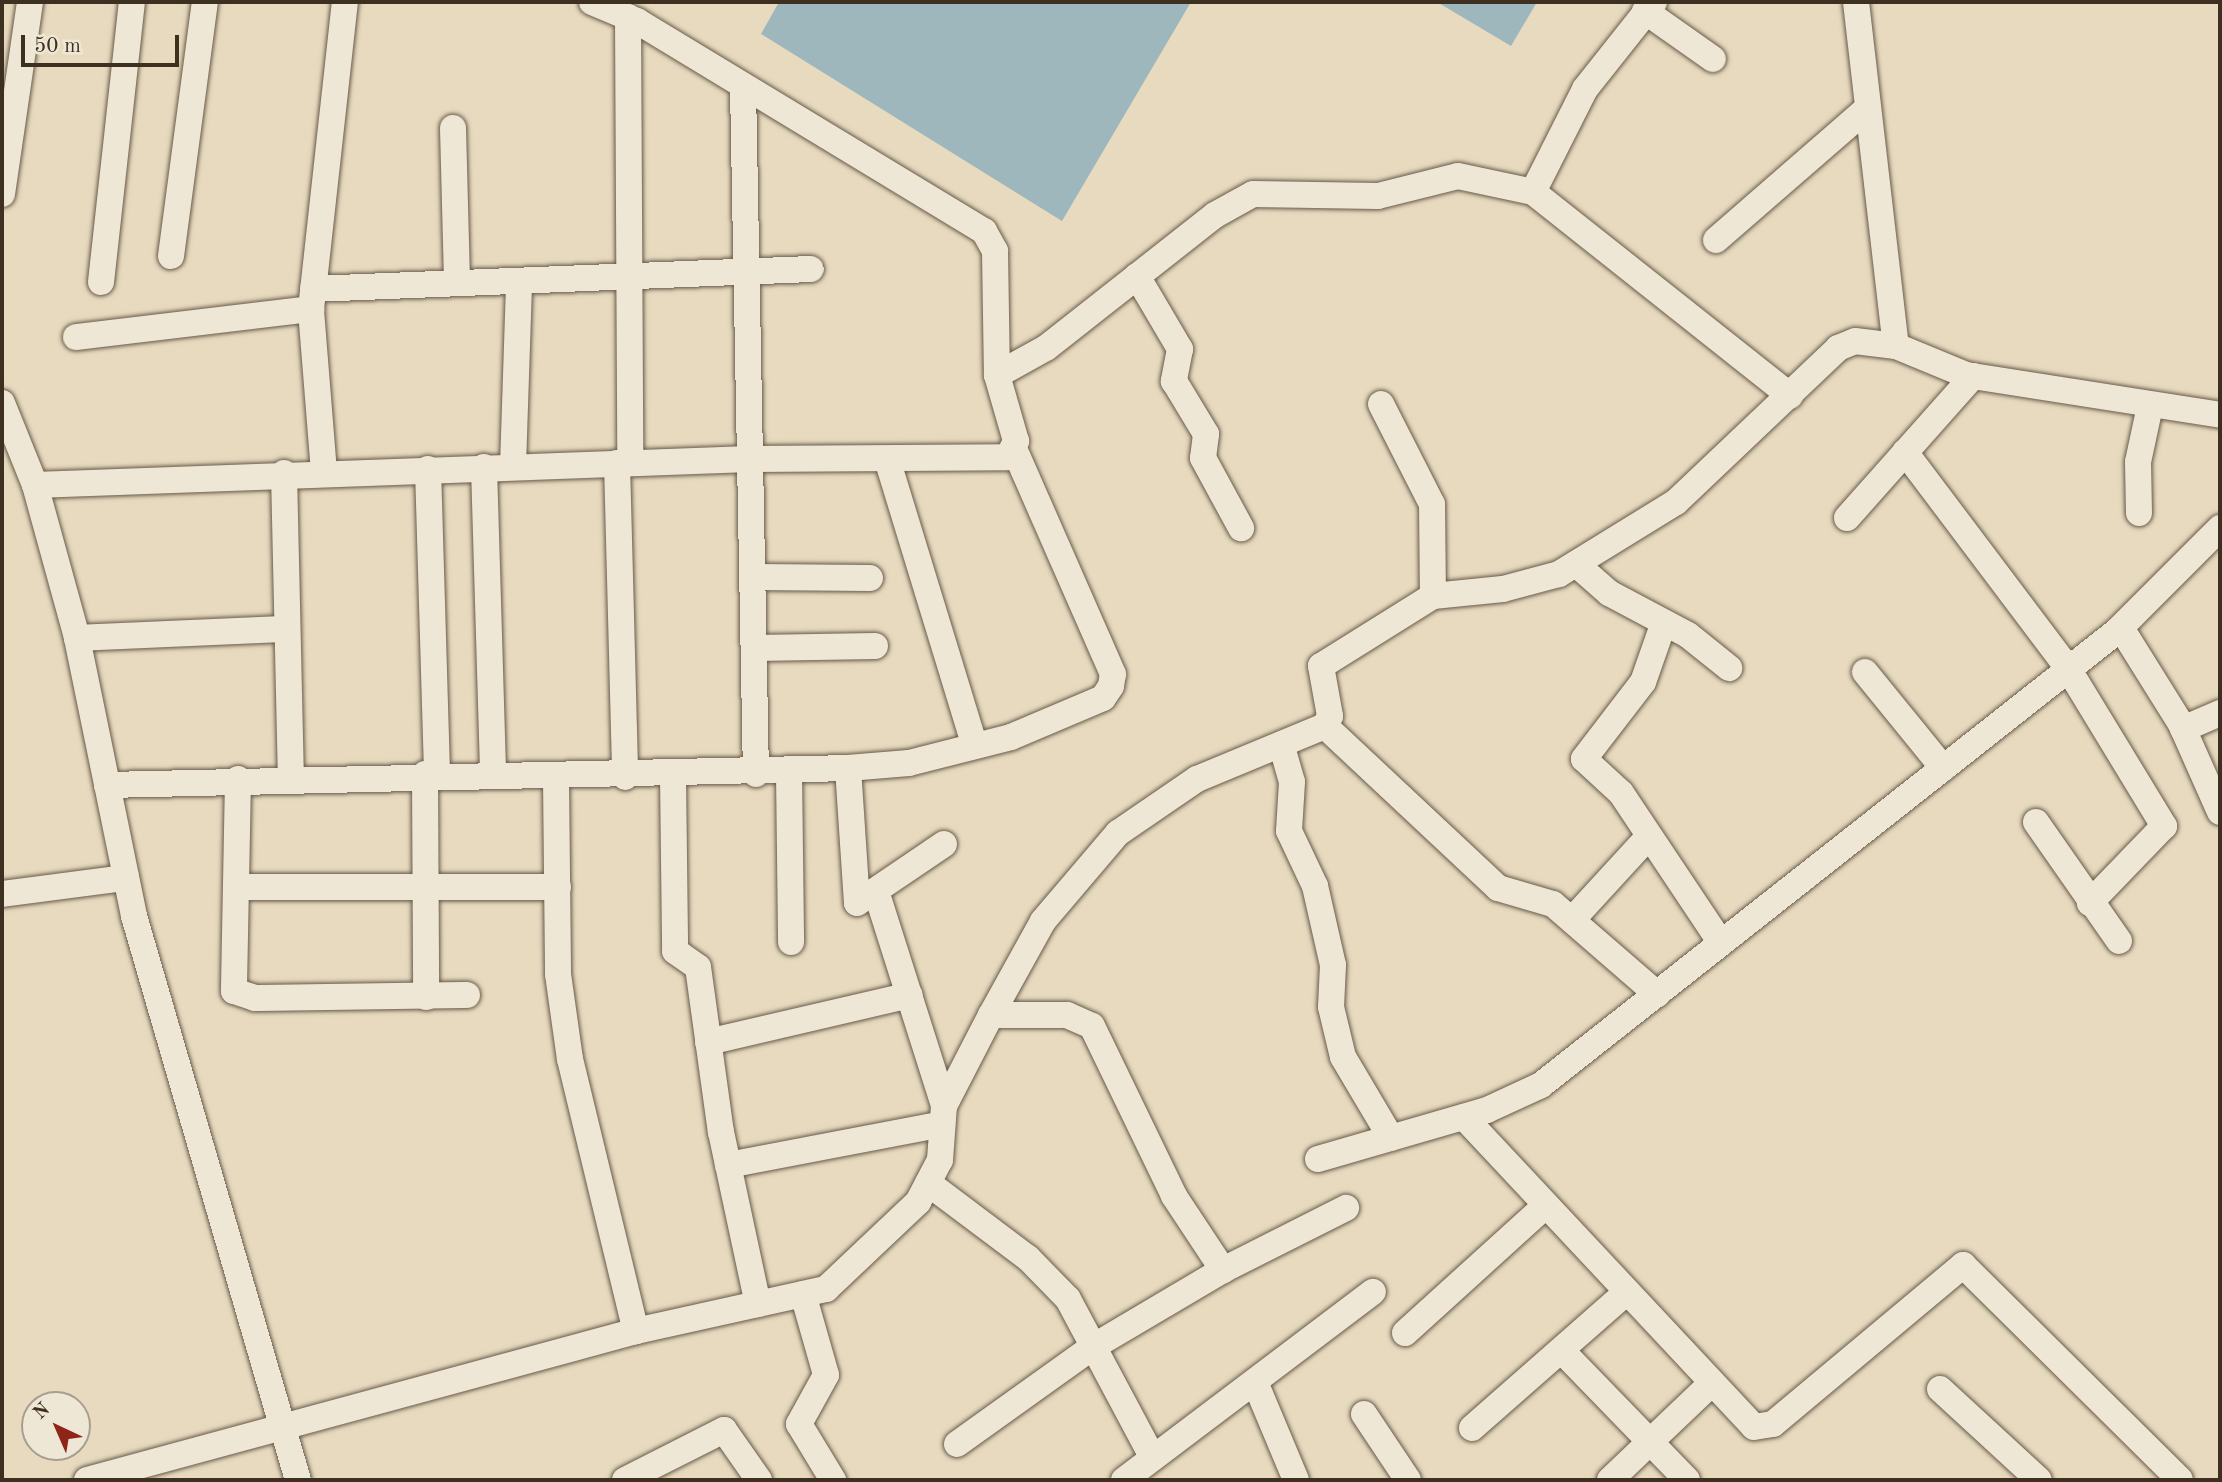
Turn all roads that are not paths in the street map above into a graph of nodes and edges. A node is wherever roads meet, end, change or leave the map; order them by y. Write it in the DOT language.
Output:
graph roads {
  1 [pos="30,2"];
  2 [pos="132,2"];
  3 [pos="205,2"];
  4 [pos="345,2"];
  5 [pos="592,2"];
  6 [pos="1856,2"];
  7 [pos="1650,7"];
  8 [pos="628,17"];
  9 [pos="1713,59"];
  10 [pos="743,87"];
  11 [pos="1868,108"];
  12 [pos="453,128"];
  13 [pos="1533,192"];
  14 [pos="2,194"];
  15 [pos="1716,240"];
  16 [pos="171,256"];
  17 [pos="811,269"];
  18 [pos="743,271"];
  19 [pos="627,276"];
  20 [pos="1137,276"];
  21 [pos="519,281"];
  22 [pos="101,282"];
  23 [pos="457,283"];
  24 [pos="312,299"];
  25 [pos="76,337"];
  26 [pos="1896,346"];
  27 [pos="997,375"];
  28 [pos="1973,376"];
  29 [pos="1790,397"];
  30 [pos="2,403"];
  31 [pos="1381,404"];
  32 [pos="2150,406"];
  33 [pos="2220,415"];
  34 [pos="1015,451"];
  35 [pos="1905,452"];
  36 [pos="750,459"];
  37 [pos="887,459"];
  38 [pos="624,463"];
  39 [pos="513,466"];
  40 [pos="484,467"];
  41 [pos="428,469"];
  42 [pos="324,472"];
  43 [pos="284,473"];
  44 [pos="35,485"];
  45 [pos="2139,513"];
  46 [pos="1847,517"];
  47 [pos="1241,528"];
  48 [pos="2220,530"];
  49 [pos="1576,564"];
  50 [pos="757,577"];
  51 [pos="870,578"];
  52 [pos="1433,596"];
  53 [pos="1663,625"];
  54 [pos="2121,628"];
  55 [pos="287,629"];
  56 [pos="77,638"];
  57 [pos="875,646"];
  58 [pos="756,648"];
  59 [pos="1729,668"];
  60 [pos="2069,670"];
  61 [pos="1865,673"];
  62 [pos="2220,713"];
  63 [pos="1325,726"];
  64 [pos="2183,729"];
  65 [pos="975,746"];
  66 [pos="1282,747"];
  67 [pos="848,768"];
  68 [pos="1943,768"];
  69 [pos="789,772"];
  70 [pos="431,774"];
  71 [pos="756,774"];
  72 [pos="493,776"];
  73 [pos="673,776"];
  74 [pos="625,777"];
  75 [pos="291,778"];
  76 [pos="556,778"];
  77 [pos="238,779"];
  78 [pos="107,785"];
  79 [pos="2220,812"];
  80 [pos="2036,822"];
  81 [pos="1648,837"];
  82 [pos="944,844"];
  83 [pos="126,878"];
  84 [pos="236,887"];
  85 [pos="425,887"];
  86 [pos="558,887"];
  87 [pos="876,891"];
  88 [pos="2,894"];
  89 [pos="2090,903"];
  90 [pos="1572,920"];
  91 [pos="1719,940"];
  92 [pos="2119,941"];
  93 [pos="790,942"];
  94 [pos="1657,994"];
  95 [pos="467,995"];
  96 [pos="910,995"];
  97 [pos="426,996"];
  98 [pos="991,1015"];
  99 [pos="708,1042"];
  100 [pos="943,1115"];
  101 [pos="1464,1117"];
  102 [pos="1391,1138"];
  103 [pos="1318,1159"];
  104 [pos="729,1165"];
  105 [pos="928,1183"];
  106 [pos="1546,1205"];
  107 [pos="1346,1208"];
  108 [pos="1223,1270"];
  109 [pos="1373,1292"];
  110 [pos="1627,1292"];
  111 [pos="803,1294"];
  112 [pos="758,1304"];
  113 [pos="636,1331"];
  114 [pos="1405,1333"];
  115 [pos="1091,1348"];
  116 [pos="1563,1352"];
  117 [pos="1255,1382"];
  118 [pos="1712,1383"];
  119 [pos="1940,1389"];
  120 [pos="1364,1414"];
  121 [pos="1472,1427"];
  122 [pos="284,1428"];
  123 [pos="1650,1443"];
  124 [pos="957,1444"];
  125 [pos="1153,1458"];
  126 [pos="87,1480"];
  127 [pos="298,1480"];
  128 [pos="625,1480"];
  129 [pos="759,1480"];
  130 [pos="833,1480"];
  131 [pos="1124,1480"];
  132 [pos="1296,1480"];
  133 [pos="1408,1480"];
  134 [pos="1610,1480"];
  135 [pos="1687,1480"];
  136 [pos="2039,1480"];
  137 [pos="2180,1480"];
  1 -- 14 [label="street"];
  2 -- 22 [label="street"];
  3 -- 16 [label="street"];
  4 -- 24 [label="street"];
  5 -- 8 [label="street"];
  6 -- 11 [label="street"];
  7 -- 9 [label="street"];
  7 -- 13 [label="street"];
  8 -- 10 [label="street"];
  8 -- 19 [label="street"];
  10 -- 18 [label="street"];
  10 -- 27 [label="street"];
  11 -- 15 [label="street"];
  11 -- 26 [label="street"];
  12 -- 23 [label="street"];
  13 -- 20 [label="street"];
  13 -- 29 [label="street"];
  17 -- 18 [label="street"];
  18 -- 19 [label="street"];
  18 -- 36 [label="street"];
  19 -- 21 [label="street"];
  19 -- 38 [label="street"];
  20 -- 27 [label="street"];
  20 -- 47 [label="street"];
  21 -- 23 [label="street"];
  21 -- 39 [label="street"];
  23 -- 24 [label="street"];
  24 -- 25 [label="street"];
  24 -- 42 [label="street"];
  26 -- 28 [label="street"];
  26 -- 29 [label="street"];
  27 -- 34 [label="street"];
  28 -- 32 [label="street"];
  28 -- 35 [label="street"];
  29 -- 49 [label="street"];
  30 -- 44 [label="street"];
  31 -- 52 [label="street"];
  32 -- 33 [label="street"];
  32 -- 45 [label="street"];
  34 -- 37 [label="street"];
  34 -- 65 [label="street"];
  35 -- 46 [label="street"];
  35 -- 60 [label="street"];
  36 -- 37 [label="street"];
  36 -- 38 [label="street"];
  36 -- 50 [label="street"];
  37 -- 65 [label="street"];
  38 -- 39 [label="street"];
  38 -- 74 [label="street"];
  39 -- 40 [label="street"];
  40 -- 41 [label="street"];
  40 -- 72 [label="street"];
  41 -- 42 [label="street"];
  41 -- 70 [label="street"];
  42 -- 43 [label="street"];
  43 -- 44 [label="street"];
  43 -- 55 [label="street"];
  44 -- 56 [label="street"];
  48 -- 54 [label="street"];
  49 -- 52 [label="street"];
  49 -- 53 [label="street"];
  50 -- 51 [label="street"];
  50 -- 58 [label="street"];
  52 -- 63 [label="street"];
  53 -- 59 [label="street"];
  53 -- 81 [label="street"];
  54 -- 60 [label="street"];
  54 -- 64 [label="street"];
  55 -- 56 [label="street"];
  55 -- 75 [label="street"];
  56 -- 78 [label="street"];
  57 -- 58 [label="street"];
  58 -- 71 [label="street"];
  60 -- 68 [label="street"];
  60 -- 89 [label="street"];
  61 -- 68 [label="street"];
  62 -- 64 [label="street"];
  63 -- 66 [label="street"];
  63 -- 90 [label="street"];
  64 -- 79 [label="street"];
  65 -- 67 [label="street"];
  66 -- 98 [label="street"];
  66 -- 102 [label="street"];
  67 -- 69 [label="street"];
  67 -- 87 [label="street"];
  68 -- 91 [label="street"];
  69 -- 71 [label="street"];
  69 -- 93 [label="street"];
  70 -- 72 [label="street"];
  70 -- 75 [label="street"];
  70 -- 85 [label="street"];
  71 -- 73 [label="street"];
  72 -- 76 [label="street"];
  73 -- 74 [label="street"];
  73 -- 99 [label="street"];
  74 -- 76 [label="street"];
  75 -- 77 [label="street"];
  76 -- 86 [label="street"];
  77 -- 78 [label="street"];
  77 -- 84 [label="street"];
  78 -- 83 [label="street"];
  80 -- 89 [label="street"];
  81 -- 90 [label="street"];
  81 -- 91 [label="street"];
  82 -- 87 [label="street"];
  83 -- 88 [label="street"];
  83 -- 122 [label="street"];
  84 -- 85 [label="street"];
  84 -- 97 [label="street"];
  85 -- 86 [label="street"];
  85 -- 97 [label="street"];
  86 -- 113 [label="street"];
  87 -- 96 [label="street"];
  89 -- 92 [label="street"];
  90 -- 94 [label="street"];
  91 -- 94 [label="street"];
  94 -- 101 [label="street"];
  95 -- 97 [label="street"];
  96 -- 99 [label="street"];
  96 -- 100 [label="street"];
  98 -- 100 [label="street"];
  98 -- 108 [label="street"];
  99 -- 104 [label="street"];
  100 -- 104 [label="street"];
  100 -- 105 [label="street"];
  101 -- 102 [label="street"];
  101 -- 106 [label="street"];
  102 -- 103 [label="street"];
  104 -- 112 [label="street"];
  105 -- 111 [label="street"];
  105 -- 115 [label="street"];
  106 -- 110 [label="street"];
  106 -- 114 [label="street"];
  107 -- 108 [label="street"];
  108 -- 115 [label="street"];
  109 -- 117 [label="street"];
  110 -- 116 [label="street"];
  110 -- 118 [label="street"];
  111 -- 112 [label="street"];
  111 -- 130 [label="street"];
  112 -- 113 [label="street"];
  113 -- 122 [label="street"];
  115 -- 124 [label="street"];
  115 -- 125 [label="street"];
  116 -- 121 [label="street"];
  116 -- 123 [label="street"];
  117 -- 125 [label="street"];
  117 -- 132 [label="street"];
  118 -- 123 [label="street"];
  118 -- 137 [label="street"];
  119 -- 136 [label="street"];
  120 -- 133 [label="street"];
  122 -- 126 [label="street"];
  122 -- 127 [label="street"];
  123 -- 134 [label="street"];
  123 -- 135 [label="street"];
  125 -- 131 [label="street"];
  128 -- 129 [label="street"];
}
